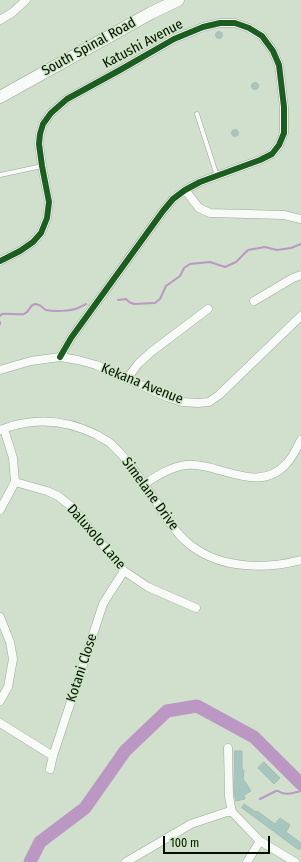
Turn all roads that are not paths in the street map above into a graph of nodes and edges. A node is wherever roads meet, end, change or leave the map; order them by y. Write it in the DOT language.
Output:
graph roads {
  1 [pos="26,0"];
  2 [pos="178,0"];
  3 [pos="0,20"];
  4 [pos="0,97"];
  5 [pos="197,114"];
  6 [pos="42,166"];
  7 [pos="0,175"];
  8 [pos="217,176"];
  9 [pos="185,190"];
  10 [pos="300,217"];
  11 [pos="0,261"];
  12 [pos="301,275"];
  13 [pos="254,301"];
  14 [pos="208,309"];
  15 [pos="301,316"];
  16 [pos="60,357"];
  17 [pos="0,370"];
  18 [pos="127,379"];
  19 [pos="2,430"];
  20 [pos="301,440"];
  21 [pos="15,482"];
  22 [pos="144,484"];
  23 [pos="0,510"];
  24 [pos="301,560"];
  25 [pos="124,571"];
  26 [pos="196,608"];
  27 [pos="0,617"];
  28 [pos="0,701"];
  29 [pos="0,723"];
  30 [pos="228,748"];
  31 [pos="53,756"];
  32 [pos="50,769"];
  33 [pos="233,814"];
  34 [pos="260,841"];
  35 [pos="126,862"];
  36 [pos="247,862"];
  37 [pos="295,862"];
  1 -- 3 [label="street"];
  2 -- 4 [label="street, South Spinal Road"];
  5 -- 8 [label="lane"];
  6 -- 7 [label="lane"];
  6 -- 8 [label="street, Katushi Avenue"];
  6 -- 11 [label="street, Katushi Avenue"];
  8 -- 9 [label="street, Katushi Avenue"];
  9 -- 10 [label="street"];
  9 -- 16 [label="street, Katushi Avenue"];
  12 -- 13 [label="street"];
  14 -- 18 [label="street"];
  15 -- 18 [label="street, Kekana Avenue"];
  16 -- 17 [label="street, Kekana Avenue"];
  16 -- 18 [label="street, Kekana Avenue"];
  19 -- 21 [label="street"];
  19 -- 22 [label="street, Simelane Drive"];
  20 -- 22 [label="street"];
  21 -- 23 [label="street"];
  21 -- 25 [label="street, Daluxolo Lane"];
  22 -- 24 [label="street, Simelane Drive"];
  25 -- 26 [label="street, Daluxolo Lane"];
  25 -- 31 [label="street, Kotani Close"];
  27 -- 28 [label="street"];
  29 -- 31 [label="street"];
  30 -- 33 [label="street"];
  31 -- 32 [label="street, Kotani Close"];
  33 -- 34 [label="street"];
  33 -- 35 [label="street"];
  34 -- 36 [label="street"];
  34 -- 37 [label="street"];
}
